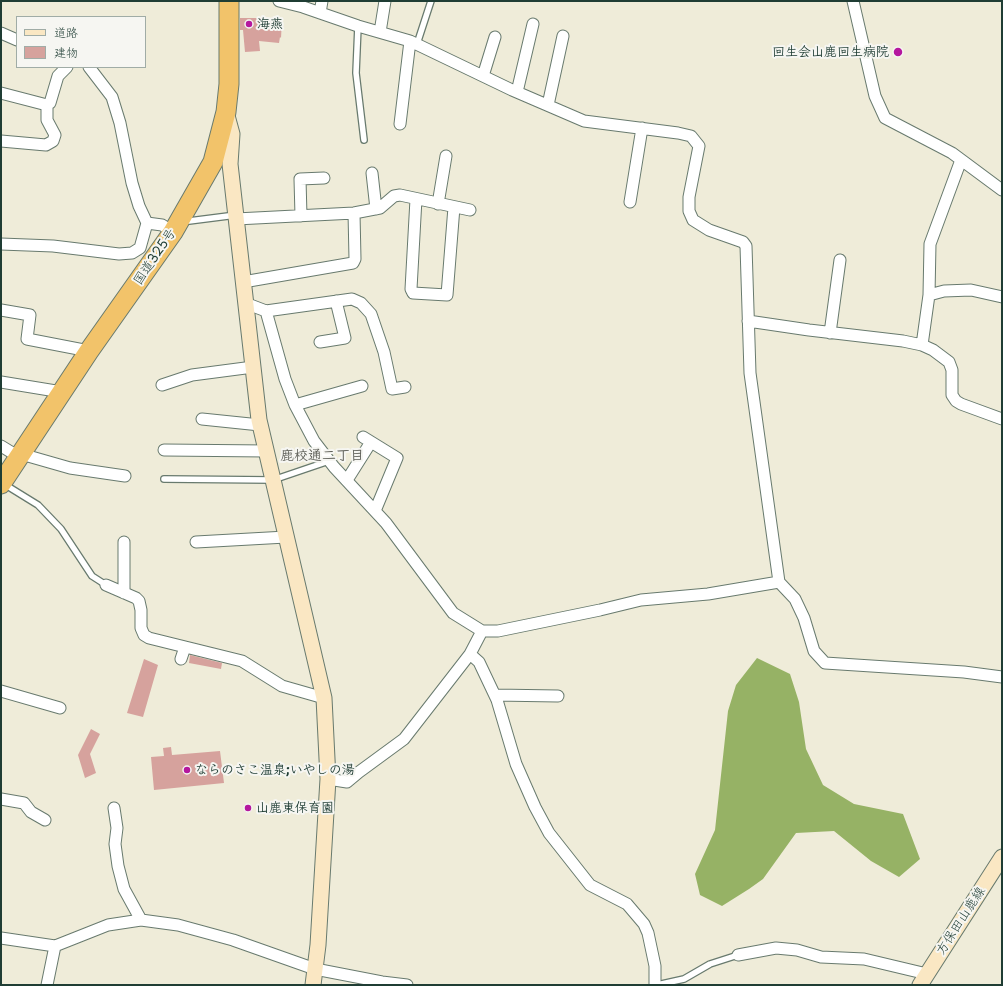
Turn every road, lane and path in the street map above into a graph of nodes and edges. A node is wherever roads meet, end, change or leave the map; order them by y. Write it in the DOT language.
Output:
graph roads {
  1 [pos="229,1"];
  2 [pos="280,1"];
  3 [pos="322,1"];
  4 [pos="385,1"];
  5 [pos="431,1"];
  6 [pos="853,1"];
  7 [pos="320,13"];
  8 [pos="533,24"];
  9 [pos="358,26"];
  10 [pos="380,32"];
  11 [pos="1,33"];
  12 [pos="563,36"];
  13 [pos="496,37"];
  14 [pos="16,40"];
  15 [pos="414,43"];
  16 [pos="66,68"];
  17 [pos="90,68"];
  18 [pos="483,76"];
  19 [pos="517,92"];
  20 [pos="1,93"];
  21 [pos="47,105"];
  22 [pos="548,105"];
  23 [pos="400,124"];
  24 [pos="642,128"];
  25 [pos="364,140"];
  26 [pos="1,141"];
  27 [pos="446,156"];
  28 [pos="961,160"];
  29 [pos="222,163"];
  30 [pos="372,173"];
  31 [pos="324,178"];
  32 [pos="1002,190"];
  33 [pos="416,199"];
  34 [pos="630,202"];
  35 [pos="438,204"];
  36 [pos="454,207"];
  37 [pos="376,209"];
  38 [pos="470,210"];
  39 [pos="354,213"];
  40 [pos="301,216"];
  41 [pos="236,217"];
  42 [pos="147,223"];
  43 [pos="177,225"];
  44 [pos="1,244"];
  45 [pos="840,260"];
  46 [pos="243,282"];
  47 [pos="929,295"];
  48 [pos="1002,297"];
  49 [pos="336,301"];
  50 [pos="245,303"];
  51 [pos="1,310"];
  52 [pos="266,312"];
  53 [pos="748,321"];
  54 [pos="830,333"];
  55 [pos="320,342"];
  56 [pos="922,345"];
  57 [pos="89,351"];
  58 [pos="253,367"];
  59 [pos="1,382"];
  60 [pos="162,385"];
  61 [pos="362,386"];
  62 [pos="405,386"];
  63 [pos="62,392"];
  64 [pos="295,404"];
  65 [pos="202,419"];
  66 [pos="1002,419"];
  67 [pos="260,425"];
  68 [pos="1,446"];
  69 [pos="164,450"];
  70 [pos="266,451"];
  71 [pos="20,456"];
  72 [pos="330,461"];
  73 [pos="125,476"];
  74 [pos="164,479"];
  75 [pos="273,480"];
  76 [pos="347,480"];
  77 [pos="1,483"];
  78 [pos="375,511"];
  79 [pos="286,537"];
  80 [pos="124,542"];
  81 [pos="196,542"];
  82 [pos="779,582"];
  83 [pos="106,585"];
  84 [pos="124,593"];
  85 [pos="482,631"];
  86 [pos="186,647"];
  87 [pos="470,654"];
  88 [pos="181,659"];
  89 [pos="1002,677"];
  90 [pos="1,691"];
  91 [pos="495,696"];
  92 [pos="558,696"];
  93 [pos="324,698"];
  94 [pos="60,708"];
  95 [pos="328,779"];
  96 [pos="1,799"];
  97 [pos="114,808"];
  98 [pos="46,820"];
  99 [pos="1002,857"];
  100 [pos="141,920"];
  101 [pos="1,938"];
  102 [pos="55,946"];
  103 [pos="738,955"];
  104 [pos="315,969"];
  105 [pos="923,980"];
  106 [pos="47,985"];
  107 [pos="314,985"];
  108 [pos="407,985"];
  109 [pos="656,985"];
  1 -- 29 [label="highway, 国道325号"];
  2 -- 7 [label="street"];
  3 -- 7 [label="street"];
  4 -- 10 [label="street"];
  5 -- 15 [label="lane"];
  6 -- 28 [label="street"];
  7 -- 9 [label="street"];
  8 -- 19 [label="street"];
  9 -- 10 [label="street"];
  9 -- 25 [label="lane"];
  10 -- 15 [label="street"];
  11 -- 14 [label="street"];
  12 -- 22 [label="street"];
  13 -- 18 [label="street"];
  15 -- 18 [label="street"];
  15 -- 23 [label="street"];
  16 -- 21 [label="street"];
  17 -- 42 [label="street"];
  18 -- 19 [label="street"];
  19 -- 22 [label="street"];
  20 -- 21 [label="street"];
  21 -- 26 [label="street"];
  22 -- 24 [label="street"];
  24 -- 34 [label="street"];
  24 -- 53 [label="street"];
  27 -- 35 [label="street"];
  28 -- 32 [label="street"];
  28 -- 47 [label="street"];
  29 -- 41 [label="street"];
  29 -- 43 [label="highway, 国道325号"];
  30 -- 37 [label="street"];
  31 -- 40 [label="street"];
  33 -- 35 [label="street"];
  33 -- 36 [label="street"];
  33 -- 37 [label="street"];
  35 -- 36 [label="street"];
  36 -- 38 [label="street"];
  37 -- 39 [label="street"];
  39 -- 40 [label="street"];
  39 -- 46 [label="street"];
  40 -- 41 [label="street"];
  41 -- 43 [label="lane"];
  41 -- 46 [label="street"];
  42 -- 43 [label="street"];
  42 -- 44 [label="street"];
  43 -- 57 [label="highway, 国道325号"];
  45 -- 54 [label="street"];
  46 -- 50 [label="street"];
  47 -- 48 [label="street"];
  47 -- 56 [label="street"];
  49 -- 52 [label="street"];
  49 -- 55 [label="street"];
  49 -- 62 [label="street"];
  50 -- 52 [label="street"];
  50 -- 58 [label="street"];
  51 -- 57 [label="street"];
  52 -- 64 [label="street"];
  53 -- 54 [label="street"];
  53 -- 82 [label="street"];
  54 -- 56 [label="street"];
  56 -- 66 [label="street"];
  57 -- 63 [label="highway, 国道325号"];
  58 -- 60 [label="street"];
  58 -- 67 [label="street"];
  59 -- 63 [label="street"];
  61 -- 64 [label="street"];
  63 -- 71 [label="highway, 国道325号"];
  64 -- 72 [label="street"];
  65 -- 67 [label="street"];
  67 -- 70 [label="street"];
  68 -- 71 [label="street"];
  69 -- 70 [label="street"];
  70 -- 75 [label="street"];
  71 -- 73 [label="street"];
  71 -- 77 [label="highway, 国道325号"];
  72 -- 75 [label="lane"];
  72 -- 76 [label="street"];
  74 -- 75 [label="lane"];
  75 -- 79 [label="street"];
  76 -- 78 [label="street"];
  76 -- 78 [label="street"];
  77 -- 83 [label="lane"];
  78 -- 85 [label="street"];
  79 -- 81 [label="street"];
  79 -- 93 [label="street"];
  80 -- 84 [label="street"];
  82 -- 85 [label="street"];
  82 -- 89 [label="street"];
  83 -- 84 [label="street"];
  84 -- 86 [label="street"];
  85 -- 87 [label="street"];
  86 -- 88 [label="street"];
  86 -- 93 [label="street"];
  87 -- 91 [label="street"];
  87 -- 95 [label="street"];
  90 -- 94 [label="street"];
  91 -- 92 [label="street"];
  91 -- 109 [label="street"];
  93 -- 95 [label="street"];
  95 -- 104 [label="street"];
  96 -- 98 [label="street"];
  97 -- 100 [label="street"];
  99 -- 105 [label="street, 方保田山鹿線"];
  100 -- 102 [label="street"];
  100 -- 104 [label="street"];
  101 -- 102 [label="street"];
  102 -- 106 [label="street"];
  103 -- 105 [label="street"];
  103 -- 109 [label="lane"];
  104 -- 107 [label="street"];
  104 -- 108 [label="street"];
}
